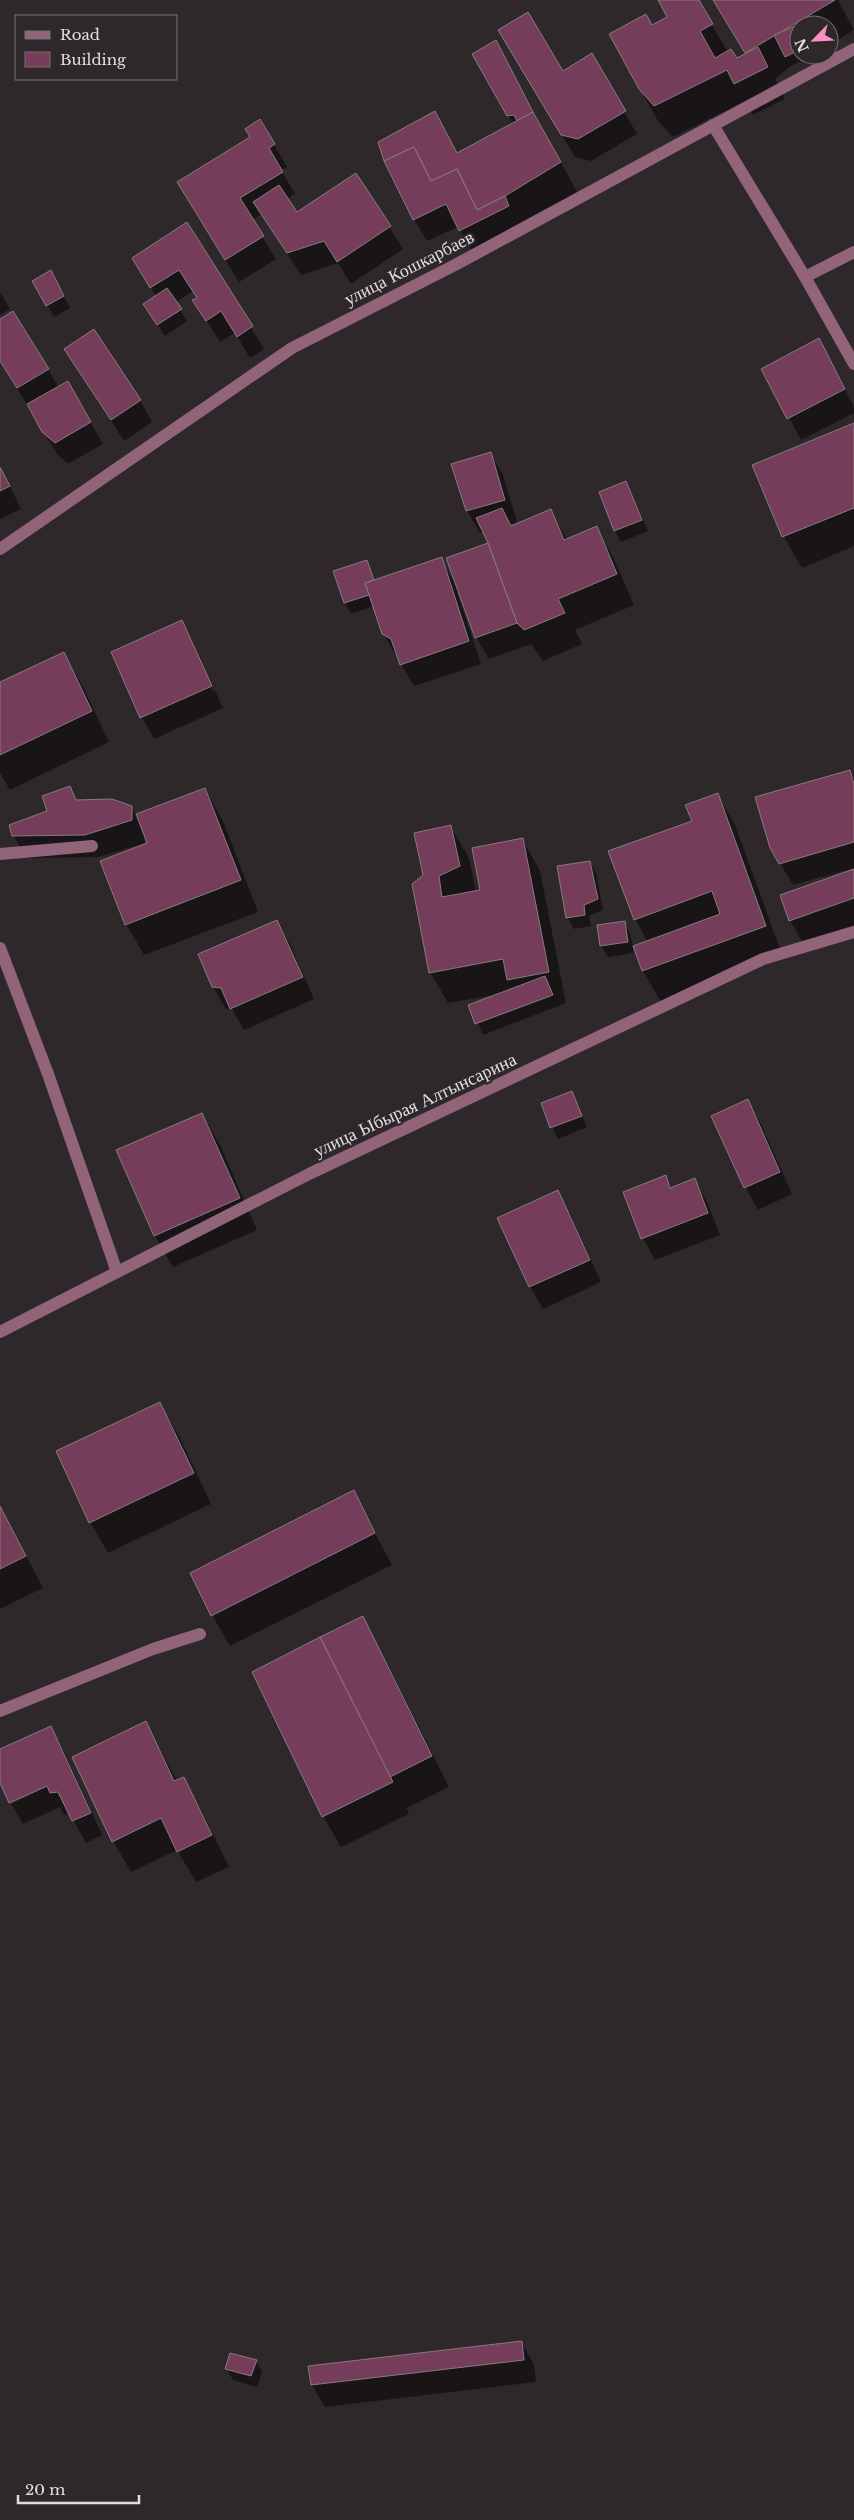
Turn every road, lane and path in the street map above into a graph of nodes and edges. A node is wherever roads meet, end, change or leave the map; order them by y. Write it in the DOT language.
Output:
graph roads {
  1 [pos="854,49"];
  2 [pos="713,125"];
  3 [pos="854,252"];
  4 [pos="805,277"];
  5 [pos="854,364"];
  6 [pos="0,549"];
  7 [pos="92,846"];
  8 [pos="0,854"];
  9 [pos="854,932"];
  10 [pos="0,948"];
  11 [pos="117,1272"];
  12 [pos="0,1332"];
  13 [pos="200,1634"];
  14 [pos="0,1711"];
  1 -- 2 [label="street, улица Кошкарбаев"];
  2 -- 4 [label="street"];
  2 -- 6 [label="street, улица Кошкарбаев"];
  3 -- 4 [label="street"];
  4 -- 5 [label="street"];
  7 -- 8 [label="street"];
  9 -- 11 [label="street, улица Ыбырая Алтынсарина"];
  10 -- 11 [label="street"];
  11 -- 12 [label="street, улица Ыбырая Алтынсарина"];
  13 -- 14 [label="street"];
}
